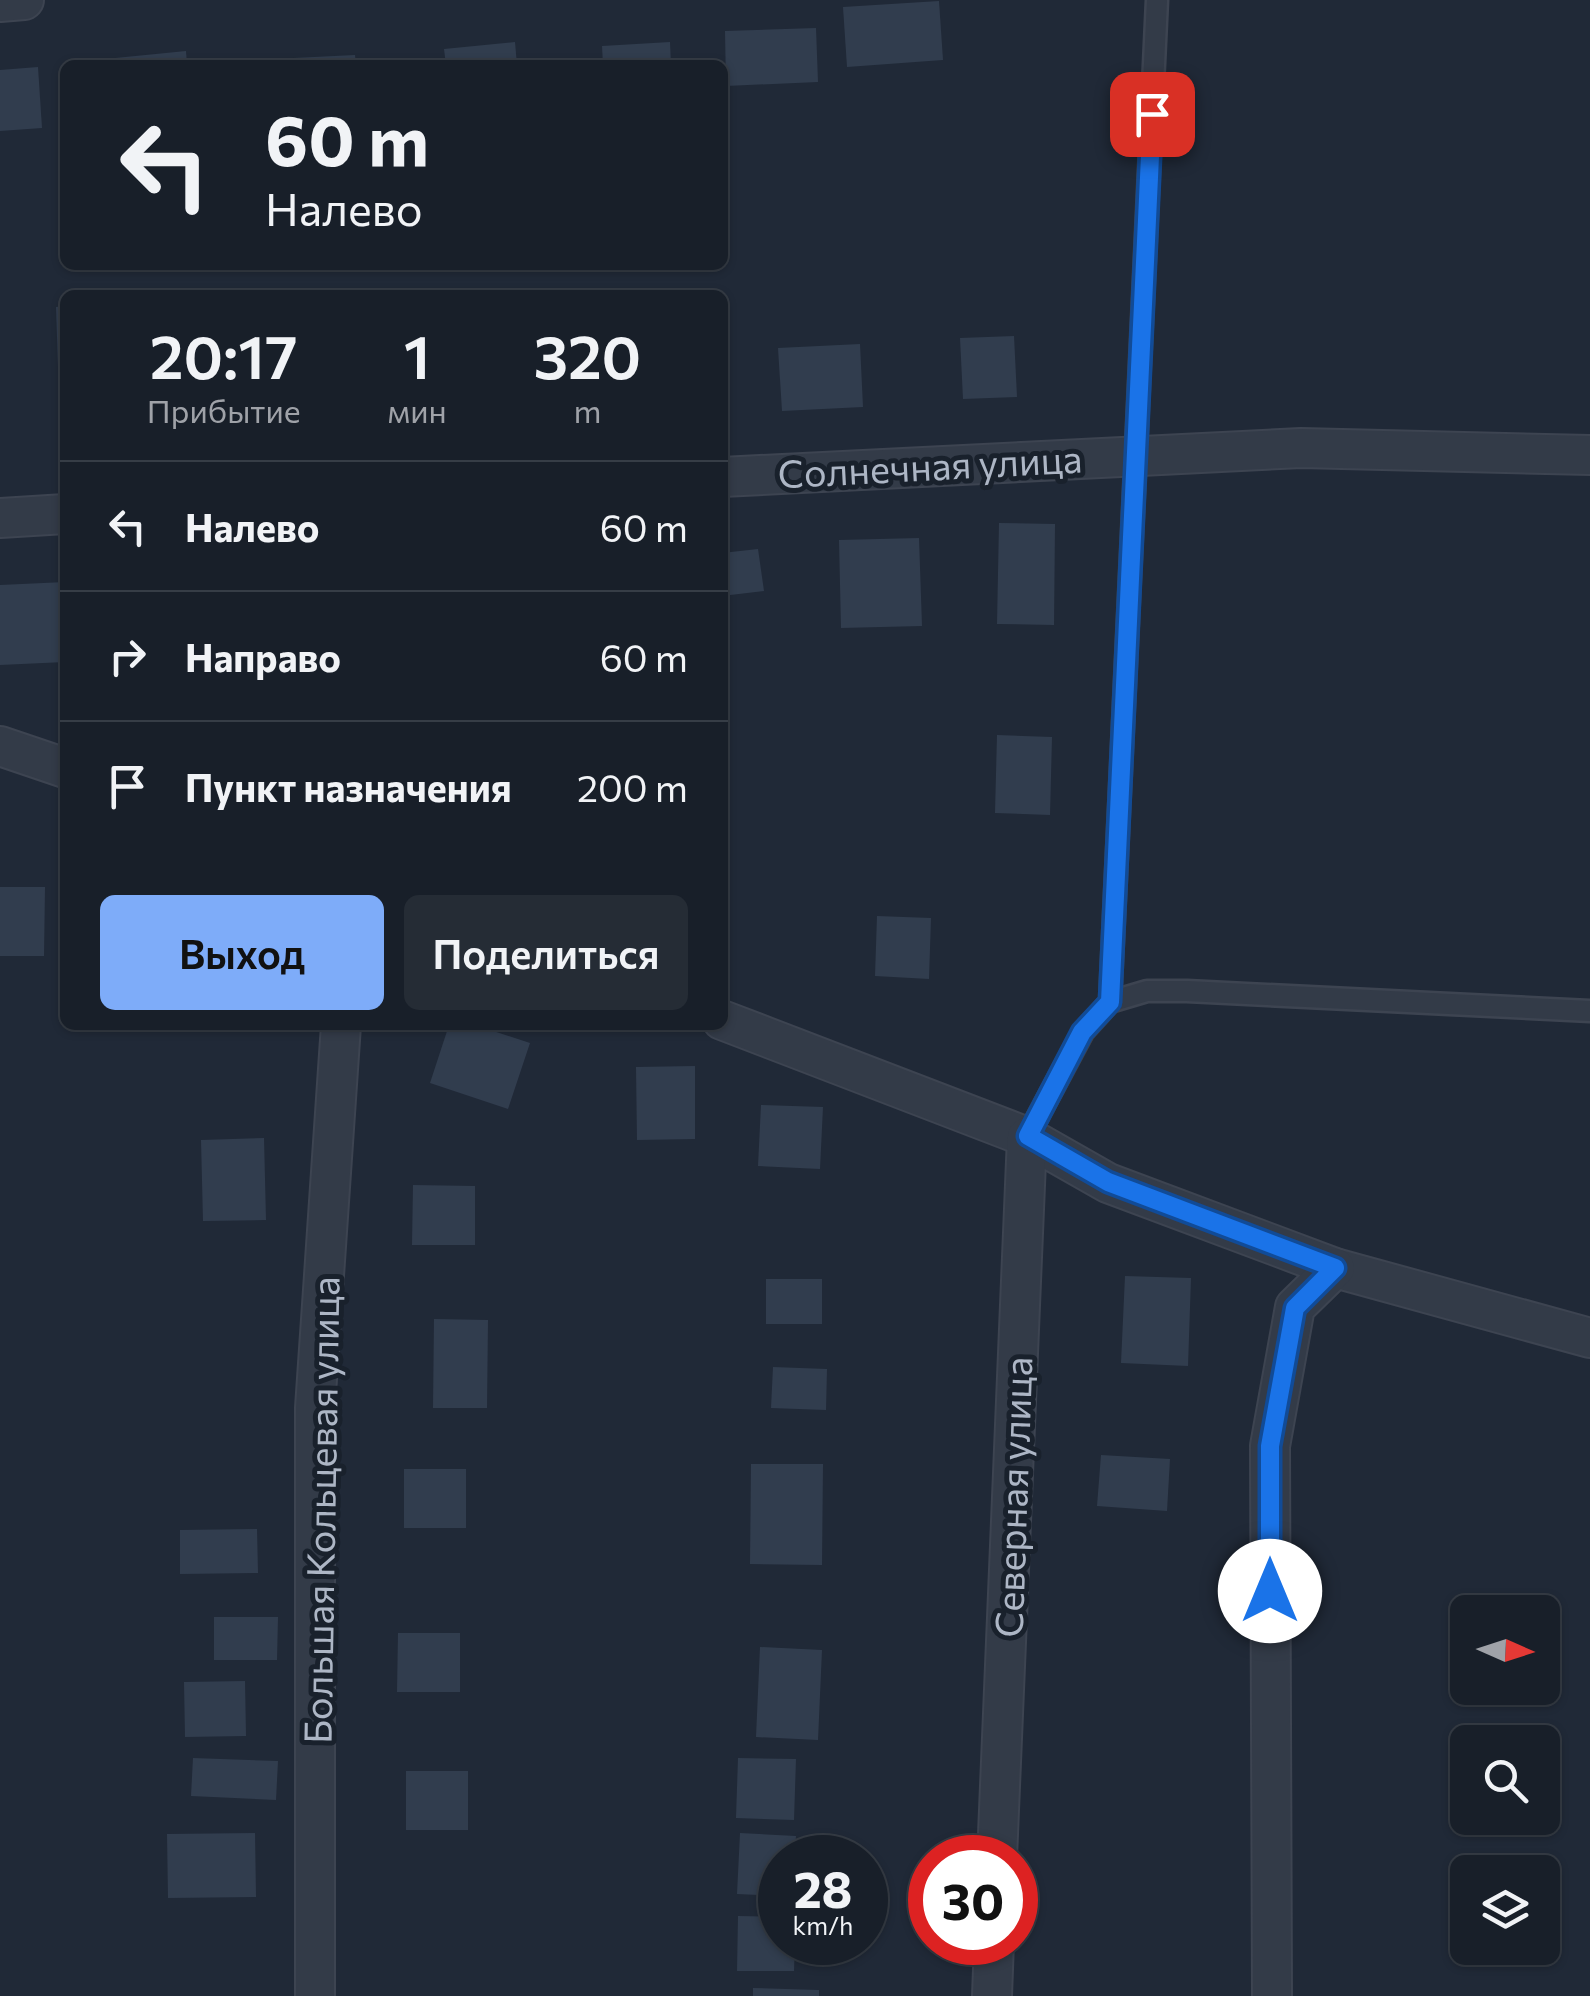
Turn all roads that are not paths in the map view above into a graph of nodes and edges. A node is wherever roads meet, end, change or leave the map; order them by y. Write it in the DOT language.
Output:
graph roads {
  1 [pos="24,0"];
  2 [pos="1156,0"];
  3 [pos="0,2"];
  4 [pos="1138,454"];
  5 [pos="1590,455"];
  6 [pos="728,477"];
  7 [pos="60,514"];
  8 [pos="0,518"];
  9 [pos="0,746"];
  10 [pos="60,766"];
  11 [pos="1110,1002"];
  12 [pos="1590,1011"];
  13 [pos="728,1022"];
  14 [pos="340,1030"];
  15 [pos="1028,1136"];
  16 [pos="1335,1268"];
  17 [pos="1590,1338"];
  18 [pos="998,1835"];
  19 [pos="993,1965"];
  20 [pos="315,1996"];
  21 [pos="992,1996"];
  22 [pos="1272,1996"];
  1 -- 3 [label="street"];
  2 -- 4 [label="lane"];
  4 -- 5 [label="street, Солнечная улица"];
  4 -- 6 [label="street, Солнечная улица"];
  4 -- 11 [label="lane"];
  7 -- 8 [label="street"];
  9 -- 10 [label="street"];
  11 -- 12 [label="lane"];
  11 -- 15 [label="lane"];
  13 -- 15 [label="street"];
  14 -- 20 [label="street, Большая Кольцевая улица"];
  15 -- 16 [label="street"];
  15 -- 18 [label="street, Северная улица"];
  16 -- 17 [label="street"];
  16 -- 22 [label="street"];
  19 -- 21 [label="street"];
}
